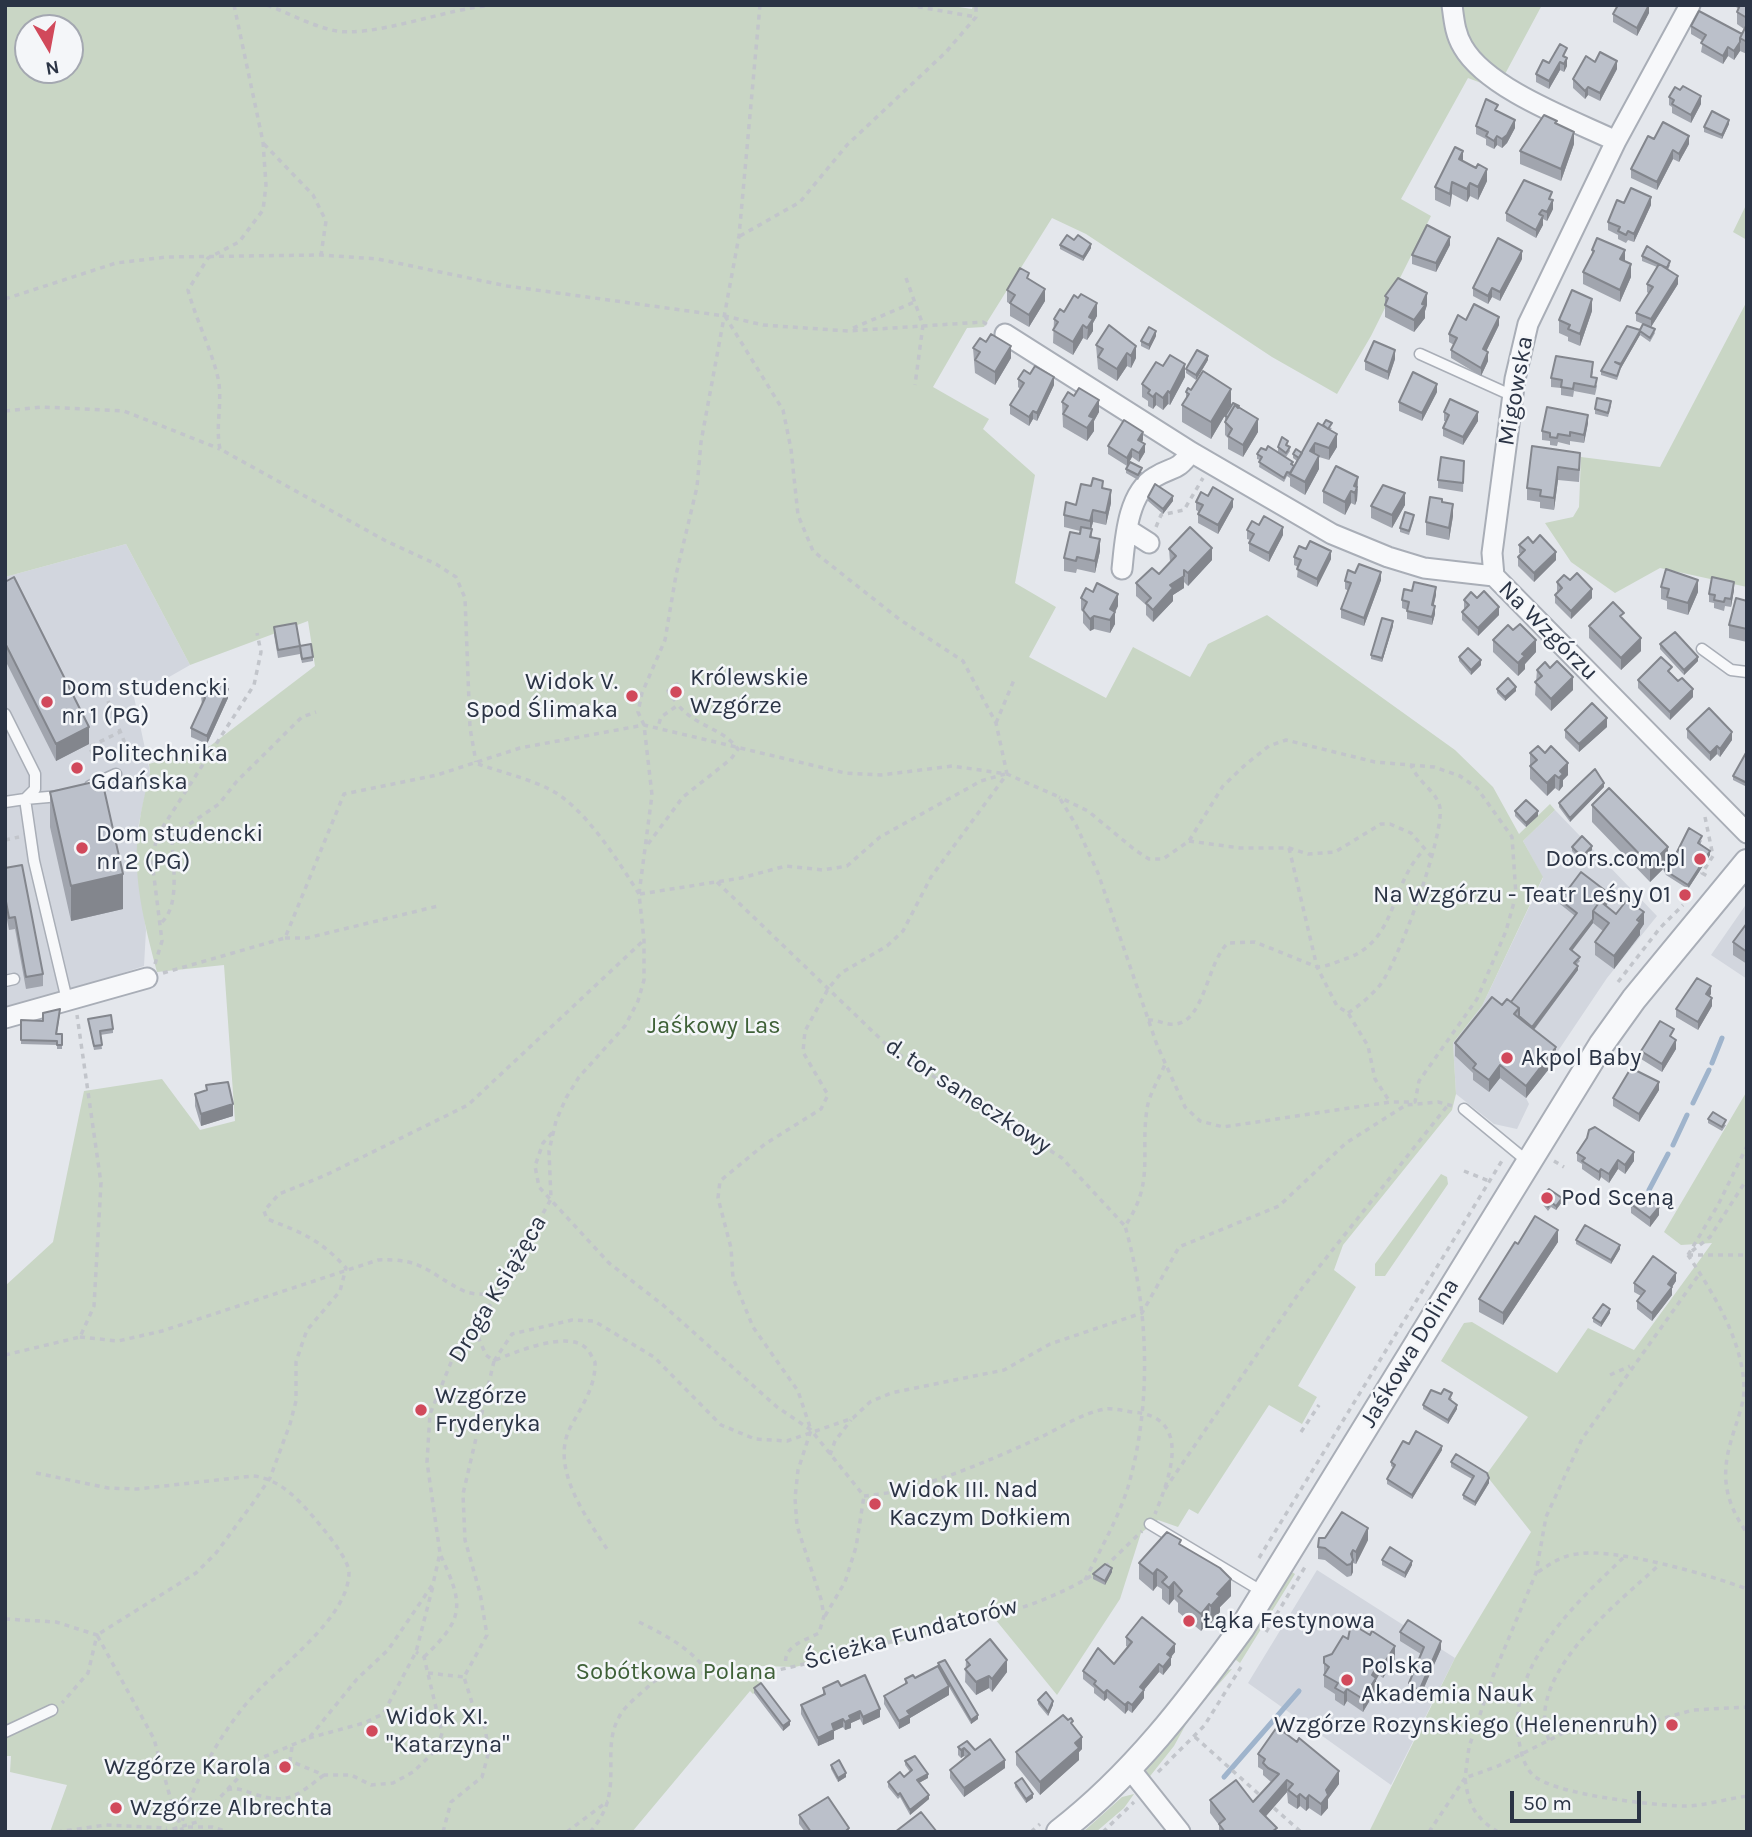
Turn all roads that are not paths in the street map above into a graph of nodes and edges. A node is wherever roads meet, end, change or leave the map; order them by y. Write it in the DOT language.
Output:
graph roads {
  1 [pos="1452,5"];
  2 [pos="1690,5"];
  3 [pos="1616,141"];
  4 [pos="1005,334"];
  5 [pos="1420,354"];
  6 [pos="1513,396"];
  7 [pos="1191,452"];
  8 [pos="1126,529"];
  9 [pos="1149,543"];
  10 [pos="1122,569"];
  11 [pos="1494,576"];
  12 [pos="1702,649"];
  13 [pos="1747,672"];
  14 [pos="5,714"];
  15 [pos="116,774"];
  16 [pos="82,790"];
  17 [pos="71,795"];
  18 [pos="25,799"];
  19 [pos="5,803"];
  20 [pos="1747,833"];
  21 [pos="1747,862"];
  22 [pos="147,978"];
  23 [pos="67,1000"];
  24 [pos="5,1018"];
  25 [pos="1464,1109"];
  26 [pos="1528,1161"];
  27 [pos="1150,1524"];
  28 [pos="1255,1588"];
  29 [pos="52,1710"];
  30 [pos="5,1732"];
  31 [pos="1130,1769"];
  32 [pos="1055,1824"];
  33 [pos="1180,1832"];
  1 -- 3 [label="street"];
  2 -- 3 [label="street, Migowska"];
  3 -- 6 [label="street, Migowska"];
  4 -- 7 [label="street, Na Wzgórzu"];
  5 -- 6 [label="lane"];
  6 -- 11 [label="street, Migowska"];
  7 -- 8 [label="street"];
  7 -- 11 [label="street, Na Wzgórzu"];
  8 -- 9 [label="street"];
  8 -- 10 [label="street"];
  11 -- 20 [label="street, Na Wzgórzu"];
  12 -- 13 [label="lane"];
  14 -- 18 [label="lane"];
  15 -- 16 [label="lane"];
  17 -- 18 [label="lane"];
  18 -- 19 [label="lane"];
  18 -- 23 [label="lane"];
  21 -- 26 [label="street, Jaśkowa Dolina"];
  22 -- 23 [label="street"];
  23 -- 24 [label="street"];
  25 -- 26 [label="lane"];
  26 -- 28 [label="street, Jaśkowa Dolina"];
  27 -- 28 [label="lane"];
  28 -- 31 [label="street, Jaśkowa Dolina"];
  29 -- 30 [label="lane"];
  31 -- 32 [label="street, Jaśkowa Dolina"];
  31 -- 33 [label="street"];
}
